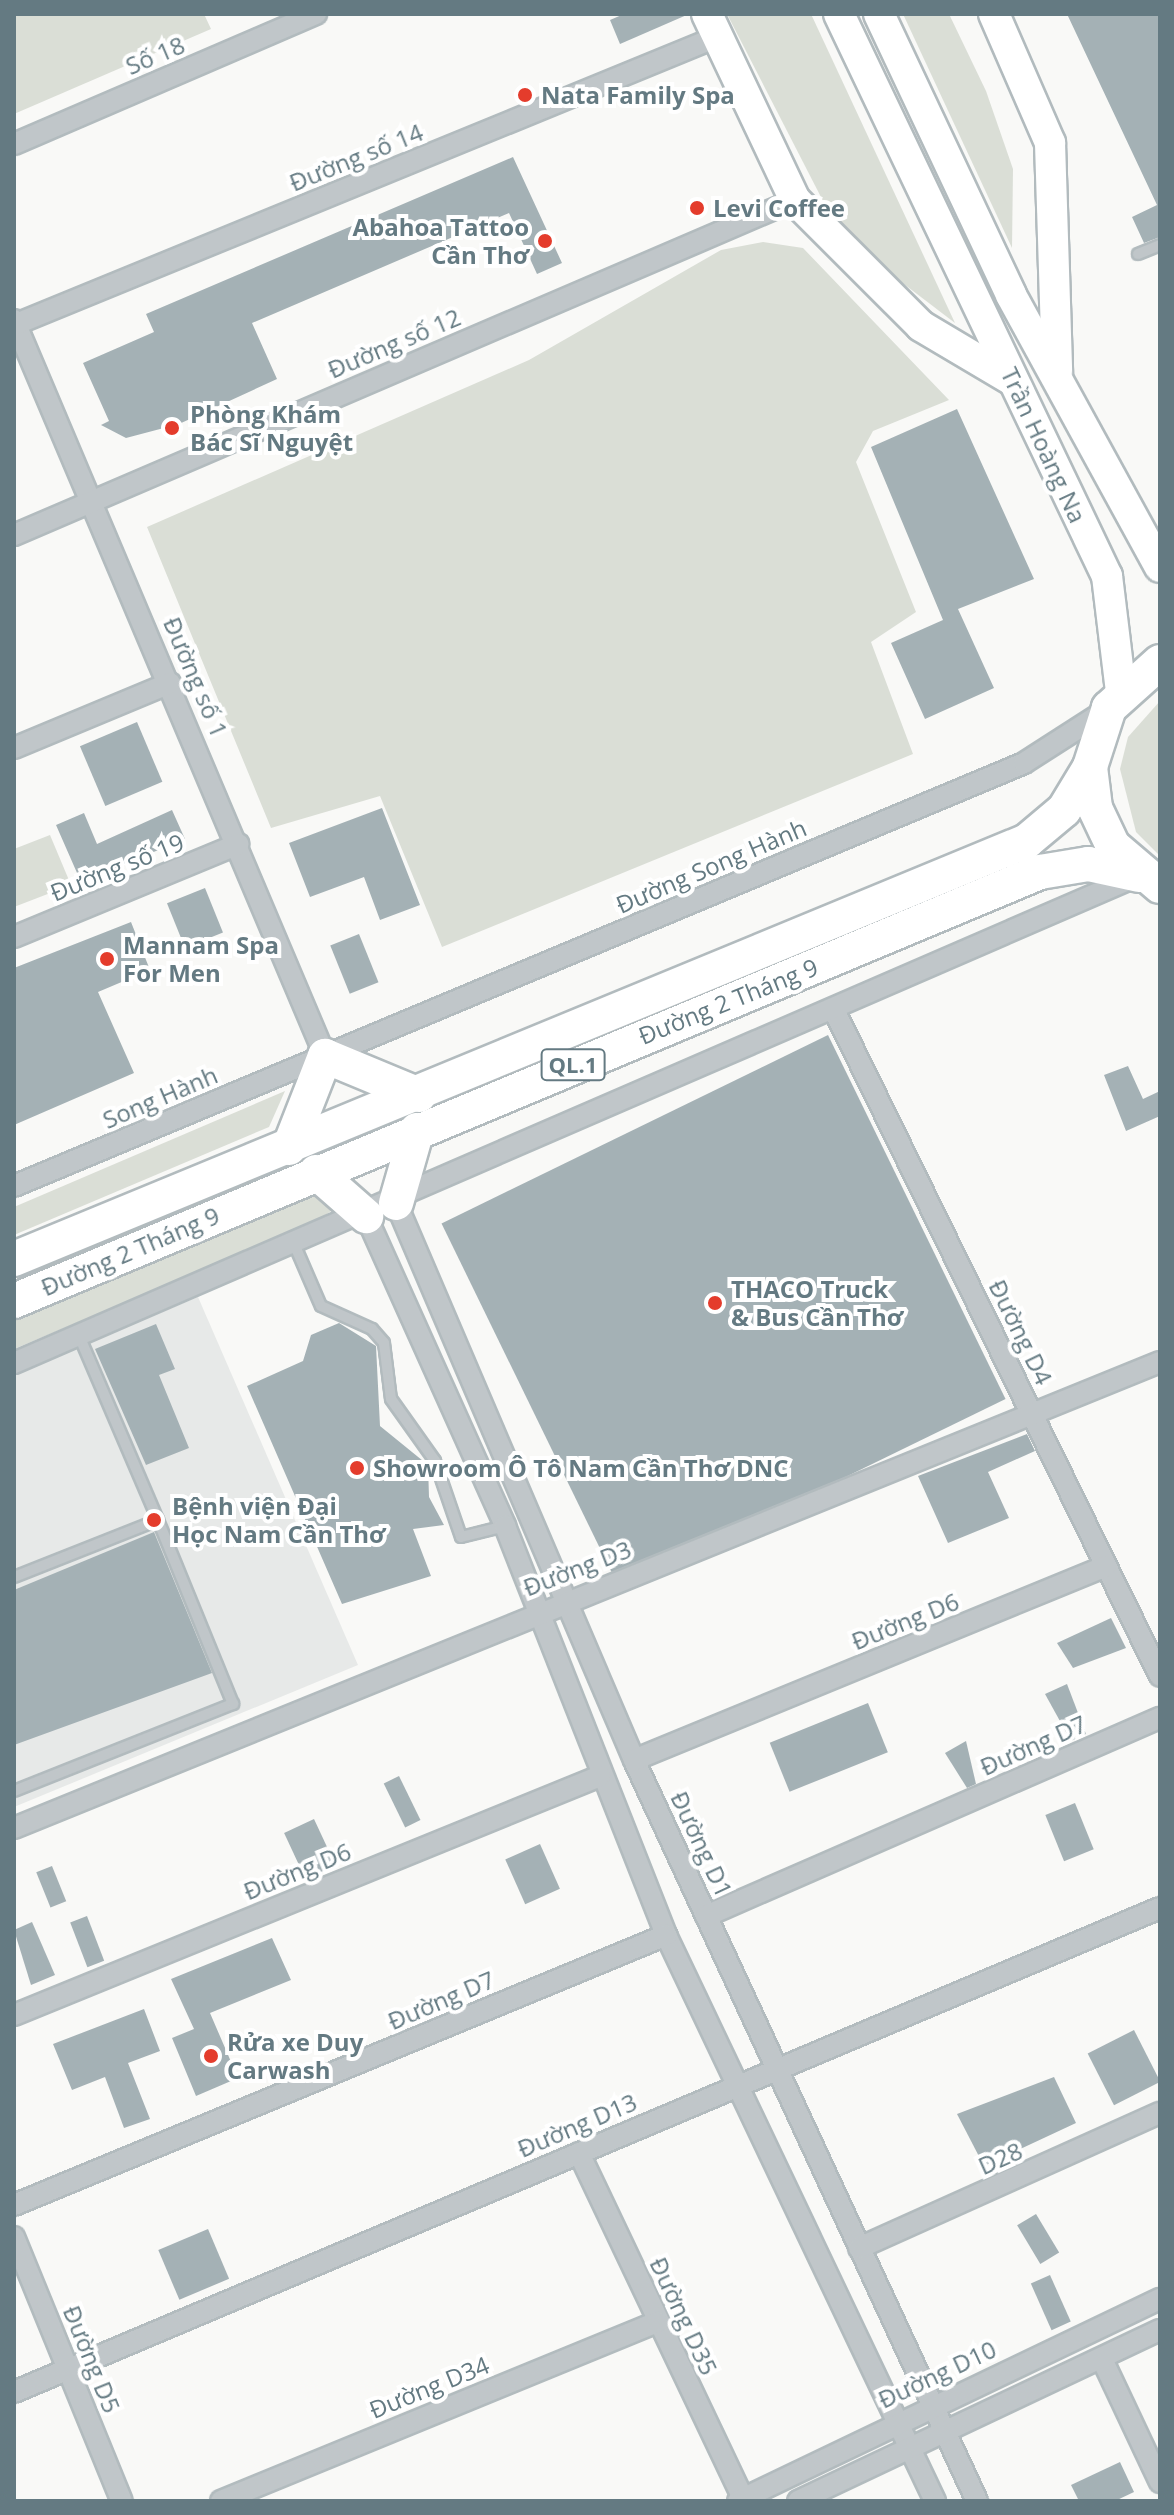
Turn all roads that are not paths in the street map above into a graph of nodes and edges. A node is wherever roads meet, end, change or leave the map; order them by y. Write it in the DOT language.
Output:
graph roads {
  1 [pos="316,14"];
  2 [pos="839,14"];
  3 [pos="879,14"];
  4 [pos="994,14"];
  5 [pos="712,26"];
  6 [pos="14,144"];
  7 [pos="795,200"];
  8 [pos="1160,245"];
  9 [pos="1138,254"];
  10 [pos="15,323"];
  11 [pos="1057,373"];
  12 [pos="1015,383"];
  13 [pos="94,500"];
  14 [pos="14,535"];
  15 [pos="1160,567"];
  16 [pos="1160,662"];
  17 [pos="170,683"];
  18 [pos="1115,700"];
  19 [pos="14,748"];
  20 [pos="1090,767"];
  21 [pos="239,844"];
  22 [pos="1149,880"];
  23 [pos="14,937"];
  24 [pos="835,1012"];
  25 [pos="325,1056"];
  26 [pos="419,1095"];
  27 [pos="417,1130"];
  28 [pos="289,1148"];
  29 [pos="316,1172"];
  30 [pos="14,1186"];
  31 [pos="381,1209"];
  32 [pos="295,1246"];
  33 [pos="14,1259"];
  34 [pos="14,1301"];
  35 [pos="79,1336"];
  36 [pos="1160,1362"];
  37 [pos="14,1363"];
  38 [pos="1032,1415"];
  39 [pos="158,1520"];
  40 [pos="505,1526"];
  41 [pos="1106,1566"];
  42 [pos="14,1577"];
  43 [pos="570,1600"];
  44 [pos="536,1610"];
  45 [pos="1160,1676"];
  46 [pos="1160,1718"];
  47 [pos="634,1760"];
  48 [pos="600,1776"];
  49 [pos="14,1791"];
  50 [pos="14,1828"];
  51 [pos="1160,1908"];
  52 [pos="706,1916"];
  53 [pos="666,1935"];
  54 [pos="14,2015"];
  55 [pos="777,2071"];
  56 [pos="738,2085"];
  57 [pos="1160,2113"];
  58 [pos="579,2153"];
  59 [pos="14,2205"];
  60 [pos="14,2237"];
  61 [pos="859,2248"];
  62 [pos="1160,2299"];
  63 [pos="658,2322"];
  64 [pos="1160,2330"];
  65 [pos="1102,2359"];
  66 [pos="67,2369"];
  67 [pos="14,2392"];
  68 [pos="931,2405"];
  69 [pos="898,2421"];
  70 [pos="943,2430"];
  71 [pos="909,2446"];
  72 [pos="1160,2482"];
  73 [pos="741,2500"];
  74 [pos="122,2501"];
  75 [pos="221,2501"];
  76 [pos="798,2501"];
  77 [pos="935,2501"];
  78 [pos="977,2501"];
  1 -- 6 [label="street, Số 18"];
  2 -- 12 [label="main road, Trần Hoàng Na"];
  3 -- 11 [label="main road, Trần Hoàng Na"];
  4 -- 11 [label="main road"];
  5 -- 7 [label="main road"];
  5 -- 10 [label="street, Đường số 14"];
  7 -- 12 [label="main road"];
  7 -- 13 [label="street, Đường số 12"];
  8 -- 9 [label="lane"];
  10 -- 13 [label="street, Đường số 1"];
  11 -- 15 [label="main road, Trần Hoàng Na"];
  12 -- 18 [label="main road, Trần Hoàng Na"];
  13 -- 14 [label="street, Đường số 12"];
  13 -- 17 [label="street, Đường số 1"];
  16 -- 18 [label="highway"];
  17 -- 19 [label="street"];
  17 -- 21 [label="street, Đường số 1"];
  18 -- 20 [label="highway, Đường 2 Tháng 9"];
  18 -- 25 [label="street, Đường Song Hành"];
  20 -- 22 [label="highway"];
  20 -- 26 [label="highway, Đường 2 Tháng 9 / QL.1"];
  21 -- 23 [label="street, Đường số 19"];
  21 -- 25 [label="street, Đường số 1"];
  22 -- 24 [label="street"];
  22 -- 27 [label="highway, Đường 2 Tháng 9 / QL.1"];
  24 -- 31 [label="street"];
  24 -- 38 [label="street, Đường D4"];
  25 -- 26 [label="highway"];
  25 -- 28 [label="highway"];
  25 -- 30 [label="street, Song Hành"];
  26 -- 28 [label="highway, Đường 2 Tháng 9 / QL.1"];
  27 -- 29 [label="highway, Đường 2 Tháng 9 / QL.1"];
  27 -- 31 [label="highway"];
  28 -- 33 [label="highway, Đường 2 Tháng 9 / QL.1"];
  29 -- 31 [label="highway"];
  29 -- 34 [label="highway, Đường 2 Tháng 9 / QL.1"];
  31 -- 32 [label="street"];
  31 -- 40 [label="street"];
  31 -- 43 [label="street, Đường D1"];
  32 -- 35 [label="street"];
  32 -- 40 [label="lane"];
  35 -- 37 [label="street"];
  35 -- 39 [label="lane"];
  36 -- 38 [label="street, Đường D3"];
  38 -- 41 [label="street, Đường D4"];
  38 -- 43 [label="street, Đường D3"];
  39 -- 42 [label="lane"];
  39 -- 49 [label="lane"];
  40 -- 44 [label="street"];
  41 -- 45 [label="street, Đường D4"];
  41 -- 47 [label="street, Đường D6"];
  43 -- 44 [label="street, Đường D3"];
  43 -- 47 [label="street, Đường D1"];
  44 -- 48 [label="street"];
  44 -- 50 [label="street, Đường D3"];
  46 -- 52 [label="street, Đường D7"];
  47 -- 52 [label="street, Đường D1"];
  48 -- 53 [label="street"];
  48 -- 54 [label="street, Đường D6"];
  51 -- 55 [label="street, Đường D13"];
  52 -- 55 [label="street, Đường D1"];
  53 -- 56 [label="street"];
  53 -- 59 [label="street, Đường D7"];
  55 -- 56 [label="street, Đường D13"];
  55 -- 61 [label="street, Đường D1"];
  56 -- 58 [label="street, Đường D13"];
  56 -- 69 [label="street"];
  57 -- 61 [label="street, D28"];
  58 -- 63 [label="street, Đường D35"];
  58 -- 66 [label="street, Đường D13"];
  60 -- 66 [label="street, Đường D5"];
  61 -- 68 [label="street, Đường D1"];
  62 -- 68 [label="street, Đường D10"];
  63 -- 73 [label="street, Đường D35"];
  63 -- 75 [label="street, Đường D34"];
  64 -- 65 [label="street"];
  65 -- 70 [label="street"];
  65 -- 72 [label="street"];
  66 -- 67 [label="street, Đường D13"];
  66 -- 74 [label="street, Đường D5"];
  68 -- 69 [label="street, Đường D10"];
  68 -- 70 [label="street, Đường D1"];
  69 -- 71 [label="street"];
  69 -- 73 [label="street, Đường D10"];
  70 -- 71 [label="street"];
  70 -- 78 [label="street, Đường D1"];
  71 -- 76 [label="street"];
  71 -- 77 [label="street"];
}
